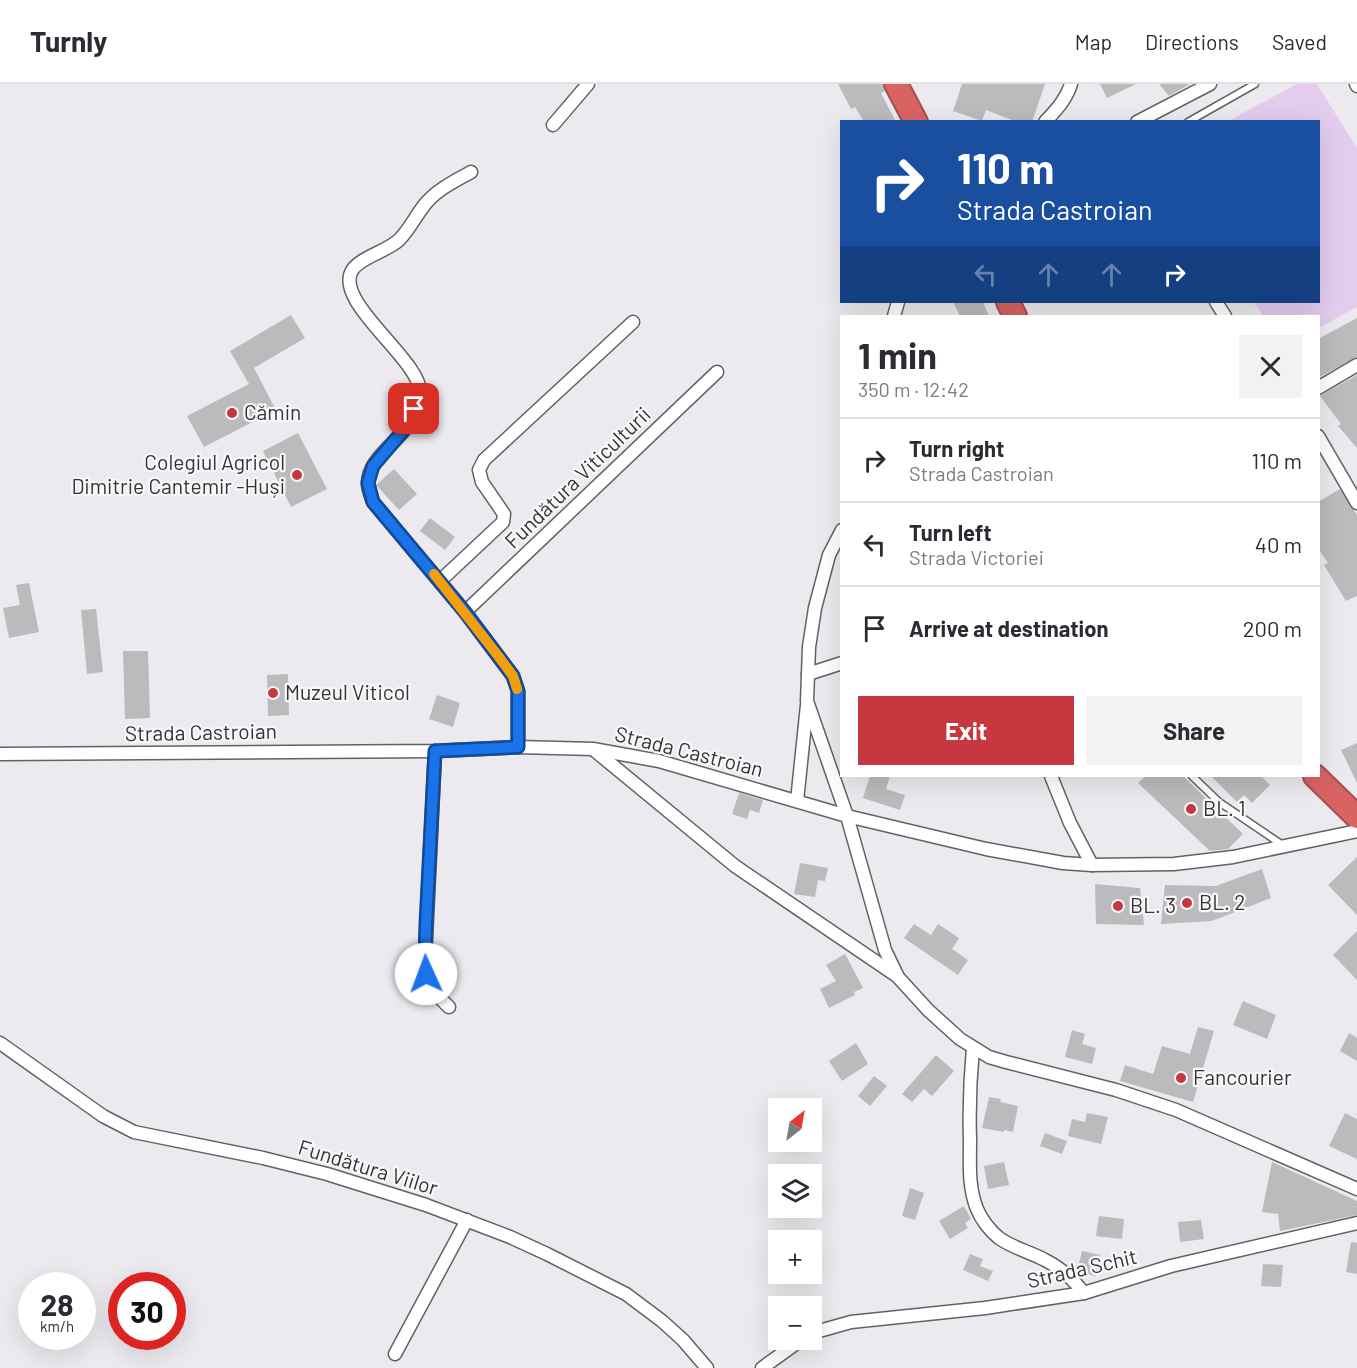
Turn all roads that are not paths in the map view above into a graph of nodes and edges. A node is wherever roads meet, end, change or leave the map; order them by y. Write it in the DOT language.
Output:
graph roads {
  1 [pos="588,84"];
  2 [pos="896,84"];
  3 [pos="1071,84"];
  4 [pos="1210,84"];
  5 [pos="1255,84"];
  6 [pos="915,120"];
  7 [pos="1047,120"];
  8 [pos="1141,120"];
  9 [pos="1192,120"];
  10 [pos="553,125"];
  11 [pos="471,172"];
  12 [pos="633,322"];
  13 [pos="1357,365"];
  14 [pos="717,372"];
  15 [pos="1320,387"];
  16 [pos="1320,439"];
  17 [pos="1357,503"];
  18 [pos="840,534"];
  19 [pos="440,581"];
  20 [pos="465,612"];
  21 [pos="840,664"];
  22 [pos="808,675"];
  23 [pos="807,701"];
  24 [pos="518,747"];
  25 [pos="593,750"];
  26 [pos="435,751"];
  27 [pos="0,754"];
  28 [pos="1051,777"];
  29 [pos="1193,777"];
  30 [pos="1316,777"];
  31 [pos="797,801"];
  32 [pos="847,816"];
  33 [pos="1357,817"];
  34 [pos="1357,831"];
  35 [pos="1284,847"];
  36 [pos="1092,865"];
  37 [pos="897,976"];
  38 [pos="449,1006"];
  39 [pos="0,1043"];
  40 [pos="973,1048"];
  41 [pos="1357,1188"];
  42 [pos="467,1220"];
  43 [pos="1357,1222"];
  44 [pos="1084,1293"];
  45 [pos="822,1330"];
  46 [pos="787,1350"];
  47 [pos="395,1354"];
  48 [pos="707,1368"];
  49 [pos="762,1368"];
  1 -- 10 [label="street"];
  2 -- 6 [label="highway"];
  3 -- 7 [label="street"];
  4 -- 8 [label="street"];
  5 -- 9 [label="lane"];
  11 -- 19 [label="street"];
  12 -- 19 [label="street"];
  13 -- 15 [label="street"];
  14 -- 20 [label="street, Fundătura Viticulturii"];
  16 -- 17 [label="street"];
  18 -- 22 [label="street"];
  19 -- 20 [label="street"];
  20 -- 24 [label="street"];
  21 -- 22 [label="street"];
  22 -- 23 [label="street"];
  23 -- 31 [label="street"];
  23 -- 32 [label="street"];
  24 -- 25 [label="street, Strada Castroian"];
  24 -- 26 [label="street, Strada Castroian"];
  25 -- 31 [label="street, Strada Castroian"];
  25 -- 37 [label="street"];
  26 -- 27 [label="street, Strada Castroian"];
  26 -- 38 [label="street"];
  28 -- 36 [label="street"];
  29 -- 35 [label="lane"];
  30 -- 33 [label="highway"];
  31 -- 32 [label="street, Strada Castroian"];
  32 -- 36 [label="street, Strada Castroian"];
  32 -- 37 [label="street"];
  34 -- 35 [label="street, Strada Castroian"];
  35 -- 36 [label="street, Strada Castroian"];
  37 -- 40 [label="street"];
  39 -- 42 [label="street, Fundătura Viilor"];
  40 -- 41 [label="street"];
  40 -- 44 [label="street"];
  42 -- 47 [label="street"];
  42 -- 48 [label="street, Fundătura Viilor"];
  43 -- 44 [label="street, Strada Schit"];
  44 -- 45 [label="street, Strada Schit"];
  46 -- 49 [label="street"];
}
